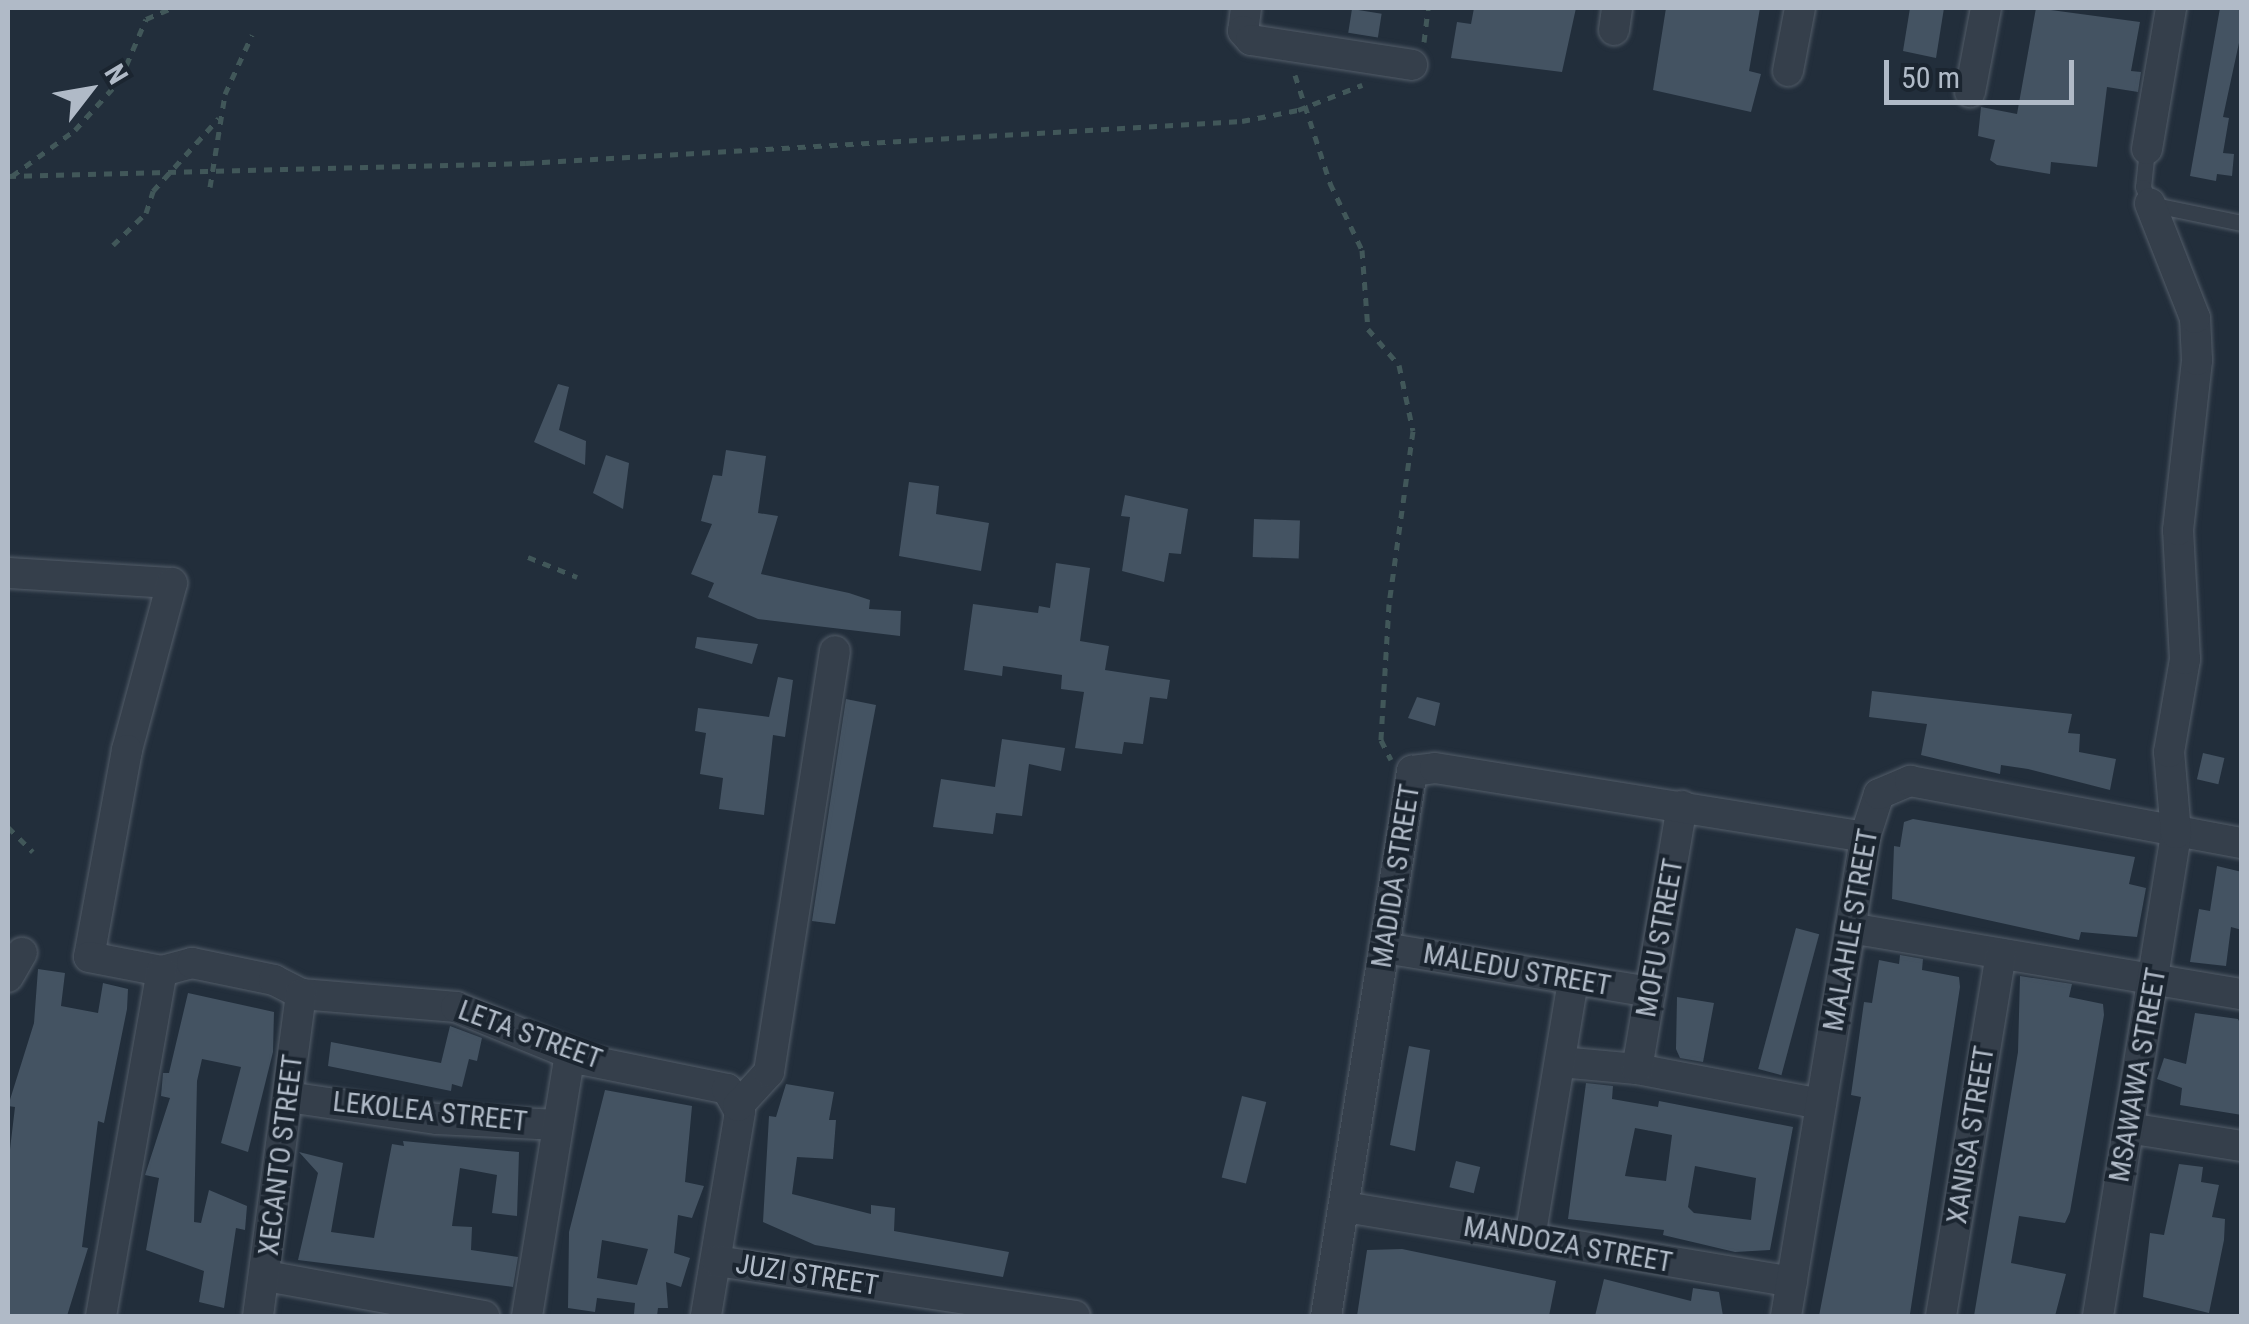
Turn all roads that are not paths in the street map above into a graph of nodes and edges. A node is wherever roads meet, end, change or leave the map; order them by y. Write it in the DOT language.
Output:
graph roads {
  1 [pos="1246,8"];
  2 [pos="1800,8"];
  3 [pos="1986,8"];
  4 [pos="2172,8"];
  5 [pos="1412,65"];
  6 [pos="1788,71"];
  7 [pos="1970,92"];
  8 [pos="2148,149"];
  9 [pos="2150,204"];
  10 [pos="2242,223"];
  11 [pos="8,573"];
  12 [pos="835,651"];
  13 [pos="1682,806"];
  14 [pos="2176,833"];
  15 [pos="1866,837"];
  16 [pos="2242,843"];
  17 [pos="1850,928"];
  18 [pos="1384,948"];
  19 [pos="2001,954"];
  20 [pos="162,970"];
  21 [pos="2154,981"];
  22 [pos="1572,982"];
  23 [pos="1650,992"];
  24 [pos="301,994"];
  25 [pos="2242,994"];
  26 [pos="570,1054"];
  27 [pos="1560,1062"];
  28 [pos="1637,1069"];
  29 [pos="288,1097"];
  30 [pos="1821,1104"];
  31 [pos="738,1106"];
  32 [pos="558,1125"];
  33 [pos="2128,1128"];
  34 [pos="2242,1146"];
  35 [pos="1345,1207"];
  36 [pos="1530,1238"];
  37 [pos="717,1261"];
  38 [pos="266,1276"];
  39 [pos="1792,1282"];
  40 [pos="101,1316"];
  41 [pos="258,1316"];
  42 [pos="484,1316"];
  43 [pos="527,1316"];
  44 [pos="706,1316"];
  45 [pos="1075,1316"];
  46 [pos="1326,1316"];
  47 [pos="1786,1316"];
  48 [pos="1941,1316"];
  49 [pos="2103,1316"];
  1 -- 5 [label="street"];
  2 -- 6 [label="street"];
  3 -- 7 [label="street"];
  4 -- 8 [label="street"];
  8 -- 9 [label="lane"];
  9 -- 10 [label="lane"];
  9 -- 14 [label="street, MSAWAWA STREET"];
  11 -- 20 [label="street, LETA STREET"];
  12 -- 31 [label="street"];
  13 -- 15 [label="street, MADIDA STREET"];
  13 -- 18 [label="street, MADIDA STREET"];
  13 -- 23 [label="street, MOFU STREET"];
  14 -- 15 [label="street, MALAHLE STREET"];
  14 -- 16 [label="street, MALAHLE STREET"];
  14 -- 21 [label="street, MSAWAWA STREET"];
  15 -- 17 [label="street, MALAHLE STREET"];
  17 -- 19 [label="street"];
  17 -- 30 [label="street, MALAHLE STREET"];
  18 -- 22 [label="street, MALEDU STREET"];
  18 -- 35 [label="street, MADIDA STREET"];
  19 -- 21 [label="street"];
  19 -- 48 [label="street, XANISA STREET"];
  20 -- 24 [label="street, LETA STREET"];
  20 -- 40 [label="street"];
  21 -- 25 [label="street"];
  21 -- 33 [label="street, MSAWAWA STREET"];
  22 -- 23 [label="street, MALEDU STREET"];
  22 -- 27 [label="street"];
  23 -- 28 [label="street, MOFU STREET"];
  24 -- 26 [label="street, LETA STREET"];
  24 -- 29 [label="street, XECANTO STREET"];
  26 -- 31 [label="street, LETA STREET"];
  26 -- 32 [label="street"];
  27 -- 28 [label="street"];
  27 -- 36 [label="street"];
  28 -- 30 [label="street"];
  29 -- 32 [label="street, LEKOLEA STREET"];
  29 -- 38 [label="street, XECANTO STREET"];
  30 -- 39 [label="street, MALAHLE STREET"];
  31 -- 37 [label="street"];
  32 -- 43 [label="street, LEKOLEA STREET"];
  33 -- 34 [label="street"];
  33 -- 49 [label="street, MSAWAWA STREET"];
  35 -- 36 [label="street, MANDOZA STREET"];
  35 -- 46 [label="street, MADIDA STREET"];
  36 -- 39 [label="street, MANDOZA STREET"];
  37 -- 44 [label="street"];
  37 -- 45 [label="street, JUZI STREET"];
  38 -- 41 [label="street, XECANTO STREET"];
  38 -- 42 [label="street"];
  39 -- 47 [label="street, MALAHLE STREET"];
}
